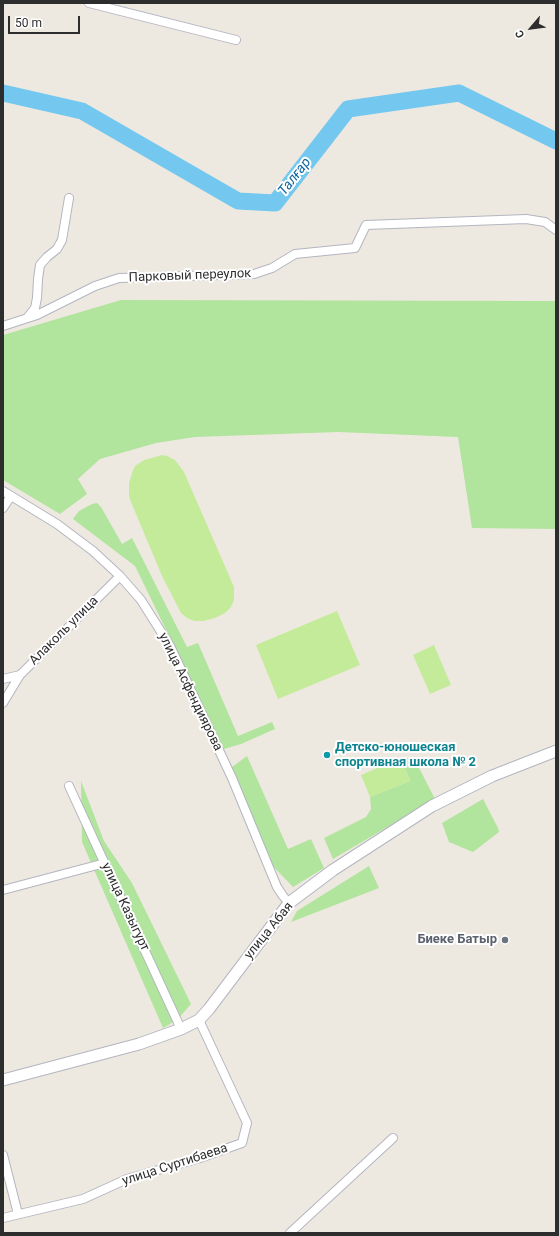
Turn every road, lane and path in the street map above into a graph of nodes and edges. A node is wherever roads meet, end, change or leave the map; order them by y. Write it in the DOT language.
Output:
graph roads {
  1 [pos="89,3"];
  2 [pos="236,40"];
  3 [pos="69,198"];
  4 [pos="556,230"];
  5 [pos="26,318"];
  6 [pos="3,326"];
  7 [pos="3,492"];
  8 [pos="11,496"];
  9 [pos="3,508"];
  10 [pos="120,576"];
  11 [pos="20,675"];
  12 [pos="3,679"];
  13 [pos="3,703"];
  14 [pos="556,751"];
  15 [pos="69,786"];
  16 [pos="105,863"];
  17 [pos="3,890"];
  18 [pos="288,903"];
  19 [pos="199,1020"];
  20 [pos="181,1028"];
  21 [pos="3,1080"];
  22 [pos="393,1138"];
  23 [pos="3,1155"];
  24 [pos="18,1214"];
  25 [pos="3,1218"];
  26 [pos="290,1233"];
  1 -- 2 [label="street"];
  3 -- 5 [label="street"];
  4 -- 5 [label="street, Парковый переулок"];
  5 -- 6 [label="street, Парковый переулок"];
  7 -- 8 [label="street, улица Асфендиярова"];
  8 -- 9 [label="street"];
  8 -- 10 [label="street, улица Асфендиярова"];
  10 -- 11 [label="street, Алаколь улица"];
  10 -- 18 [label="street, улица Асфендиярова"];
  11 -- 12 [label="street, Алаколь улица"];
  11 -- 13 [label="street"];
  14 -- 18 [label="street, улица Абая"];
  15 -- 16 [label="street, улица Казыгурт"];
  16 -- 17 [label="street"];
  16 -- 20 [label="street, улица Казыгурт"];
  18 -- 19 [label="street, улица Абая"];
  19 -- 20 [label="street, улица Абая"];
  19 -- 24 [label="street, улица Суртибаева"];
  20 -- 21 [label="street, улица Абая"];
  22 -- 26 [label="street"];
  23 -- 24 [label="street"];
  24 -- 25 [label="street, улица Суртибаева"];
}
